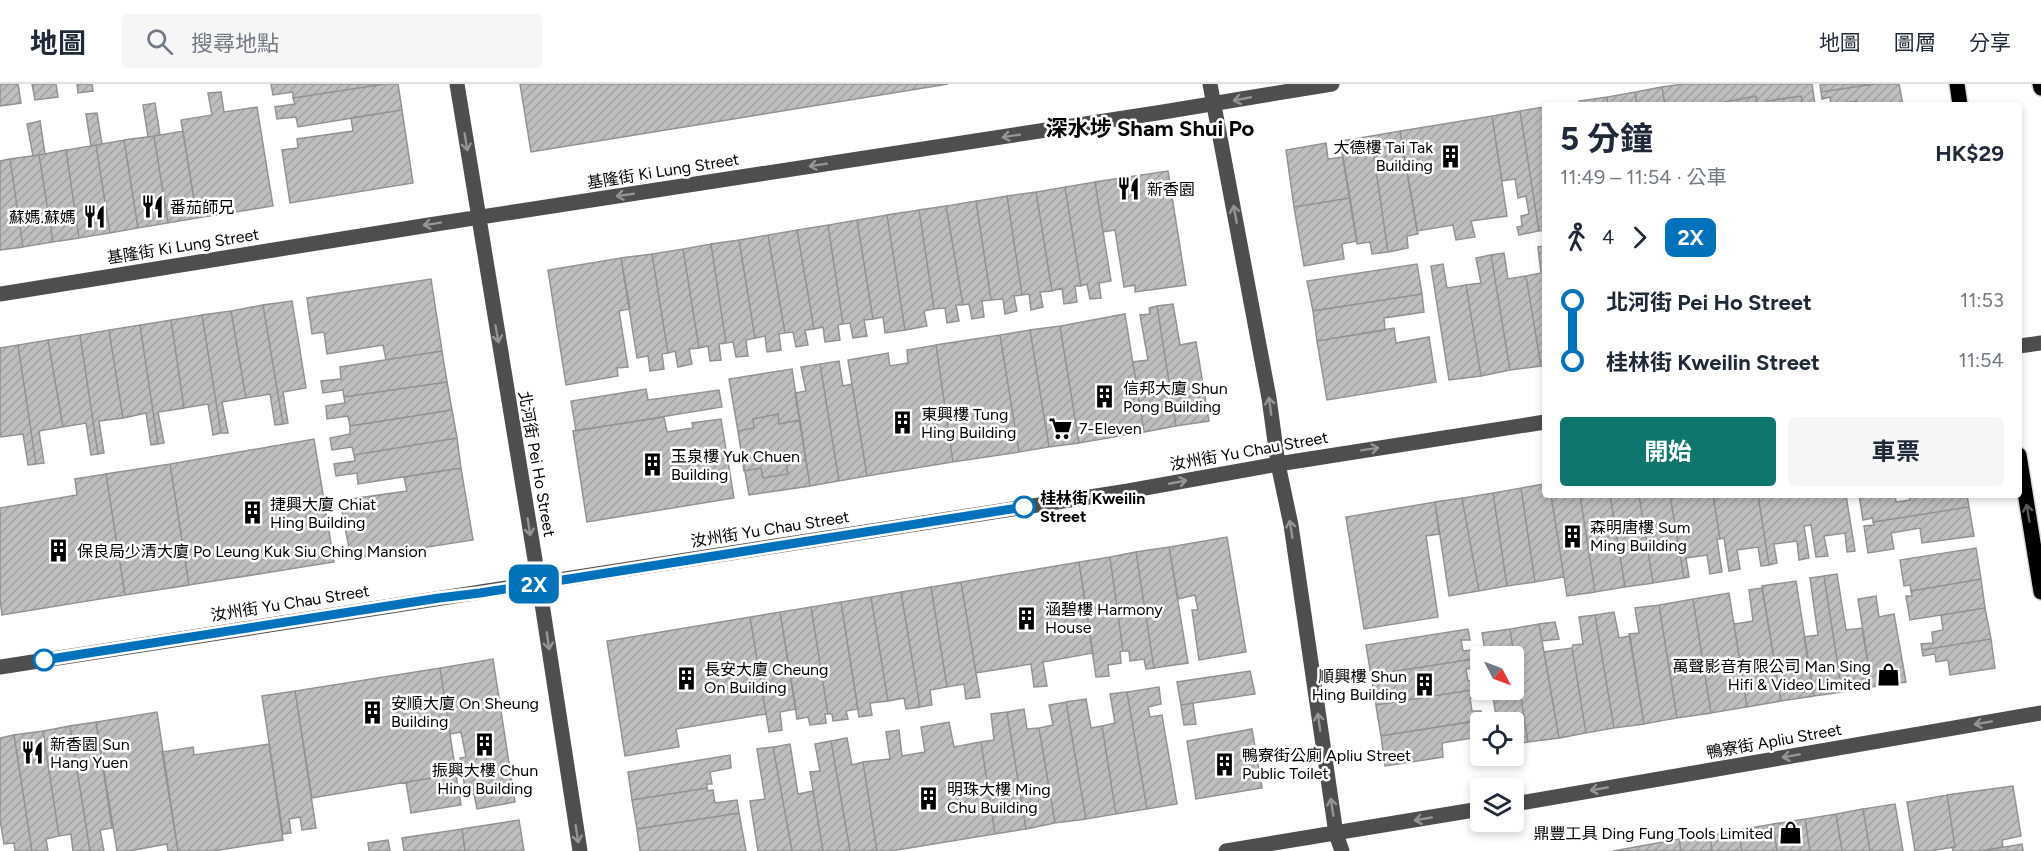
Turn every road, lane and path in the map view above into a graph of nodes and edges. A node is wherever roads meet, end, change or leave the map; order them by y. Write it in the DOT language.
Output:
graph roads {
  1 [pos="457,84"];
  2 [pos="1210,84"];
  3 [pos="1332,84"];
  4 [pos="1957,84"];
  5 [pos="1960,102"];
  6 [pos="1214,104"];
  7 [pos="477,217"];
  8 [pos="0,294"];
  9 [pos="2041,343"];
  10 [pos="2022,346"];
  11 [pos="1542,422"];
  12 [pos="1278,464"];
  13 [pos="2022,474"];
  14 [pos="539,584"];
  15 [pos="2041,592"];
  16 [pos="0,667"];
  17 [pos="2041,713"];
  18 [pos="1524,802"];
  19 [pos="1470,811"];
  20 [pos="1336,834"];
  21 [pos="580,851"];
  22 [pos="1226,851"];
  23 [pos="1342,851"];
  1 -- 7 [label="street, 北河街 Pei Ho Street, one-way"];
  2 -- 6 [label="street"];
  3 -- 6 [label="street, 基隆街 Ki Lung Street, one-way"];
  4 -- 5 [label="main road"];
  6 -- 7 [label="street, 基隆街 Ki Lung Street, one-way"];
  12 -- 6 [label="street, one-way"];
  7 -- 8 [label="street, 基隆街 Ki Lung Street, one-way"];
  7 -- 14 [label="street, 北河街 Pei Ho Street, one-way"];
  9 -- 10 [label="street"];
  12 -- 11 [label="street, 汝州街 Yu Chau Street, one-way"];
  14 -- 12 [label="street, 汝州街 Yu Chau Street, one-way"];
  20 -- 12 [label="street, one-way"];
  15 -- 13 [label="main road, one-way"];
  14 -- 16 [label="street, 汝州街 Yu Chau Street"];
  14 -- 21 [label="street, 北河街 Pei Ho Street, one-way"];
  17 -- 18 [label="street, 鴨寮街 Apliu Street, one-way"];
  19 -- 20 [label="street, one-way"];
  20 -- 22 [label="street"];
  20 -- 23 [label="street"];
}
